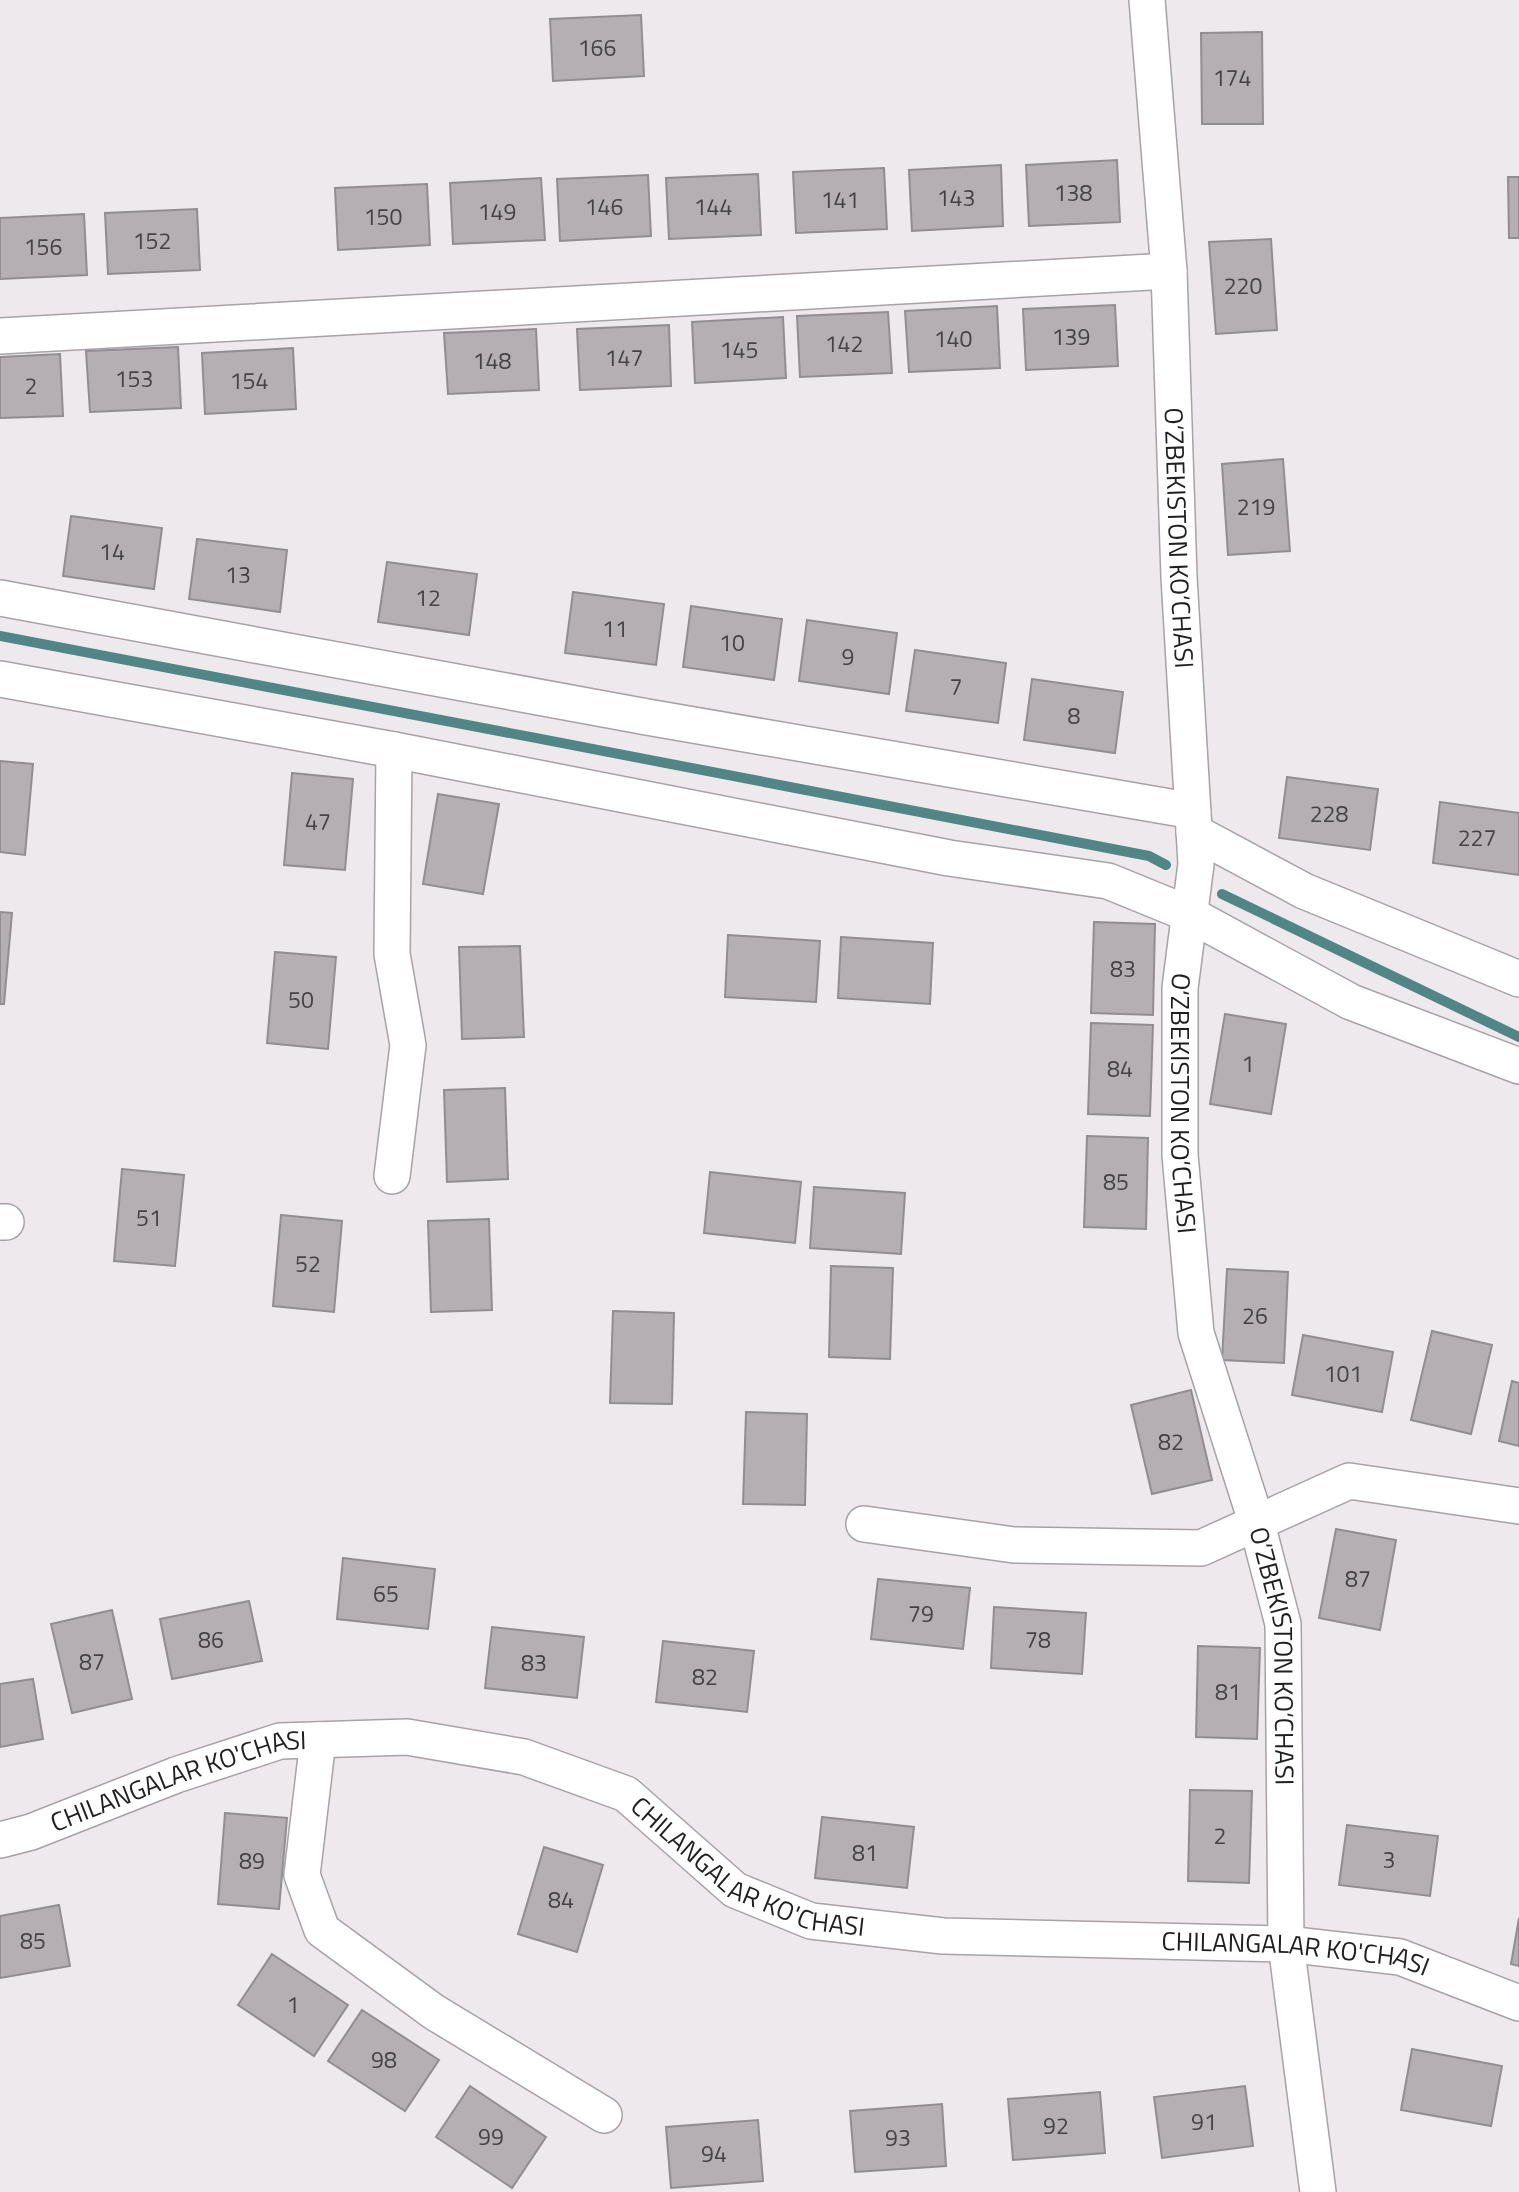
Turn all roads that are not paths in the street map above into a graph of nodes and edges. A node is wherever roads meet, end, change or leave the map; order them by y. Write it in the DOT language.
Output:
graph roads {
  1 [pos="1147,0"];
  2 [pos="1168,271"];
  3 [pos="0,336"];
  4 [pos="0,598"];
  5 [pos="0,679"];
  6 [pos="394,750"];
  7 [pos="1194,822"];
  8 [pos="1189,914"];
  9 [pos="1519,979"];
  10 [pos="1519,1066"];
  11 [pos="392,1176"];
  12 [pos="1519,1506"];
  13 [pos="864,1524"];
  14 [pos="1257,1524"];
  15 [pos="318,1740"];
  16 [pos="0,1840"];
  17 [pos="1286,1944"];
  18 [pos="1519,2003"];
  19 [pos="604,2115"];
  20 [pos="1318,2192"];
  1 -- 2 [label="street, O‘ZBEKISTON KO‘CHASI"];
  2 -- 3 [label="street"];
  2 -- 7 [label="street, O‘ZBEKISTON KO‘CHASI"];
  4 -- 7 [label="street"];
  5 -- 6 [label="street"];
  6 -- 8 [label="street"];
  6 -- 11 [label="street"];
  7 -- 8 [label="street, O‘ZBEKISTON KO‘CHASI"];
  7 -- 9 [label="street"];
  8 -- 10 [label="street"];
  8 -- 14 [label="street, O‘ZBEKISTON KO‘CHASI"];
  12 -- 14 [label="street"];
  13 -- 14 [label="street"];
  14 -- 17 [label="street, O‘ZBEKISTON KO‘CHASI"];
  15 -- 16 [label="street, CHILANGALAR KO'CHASI"];
  15 -- 17 [label="street, CHILANGALAR KO'CHASI"];
  15 -- 19 [label="street"];
  17 -- 18 [label="street, CHILANGALAR KO'CHASI"];
  17 -- 20 [label="street, O‘ZBEKISTON KO‘CHASI"];
}
